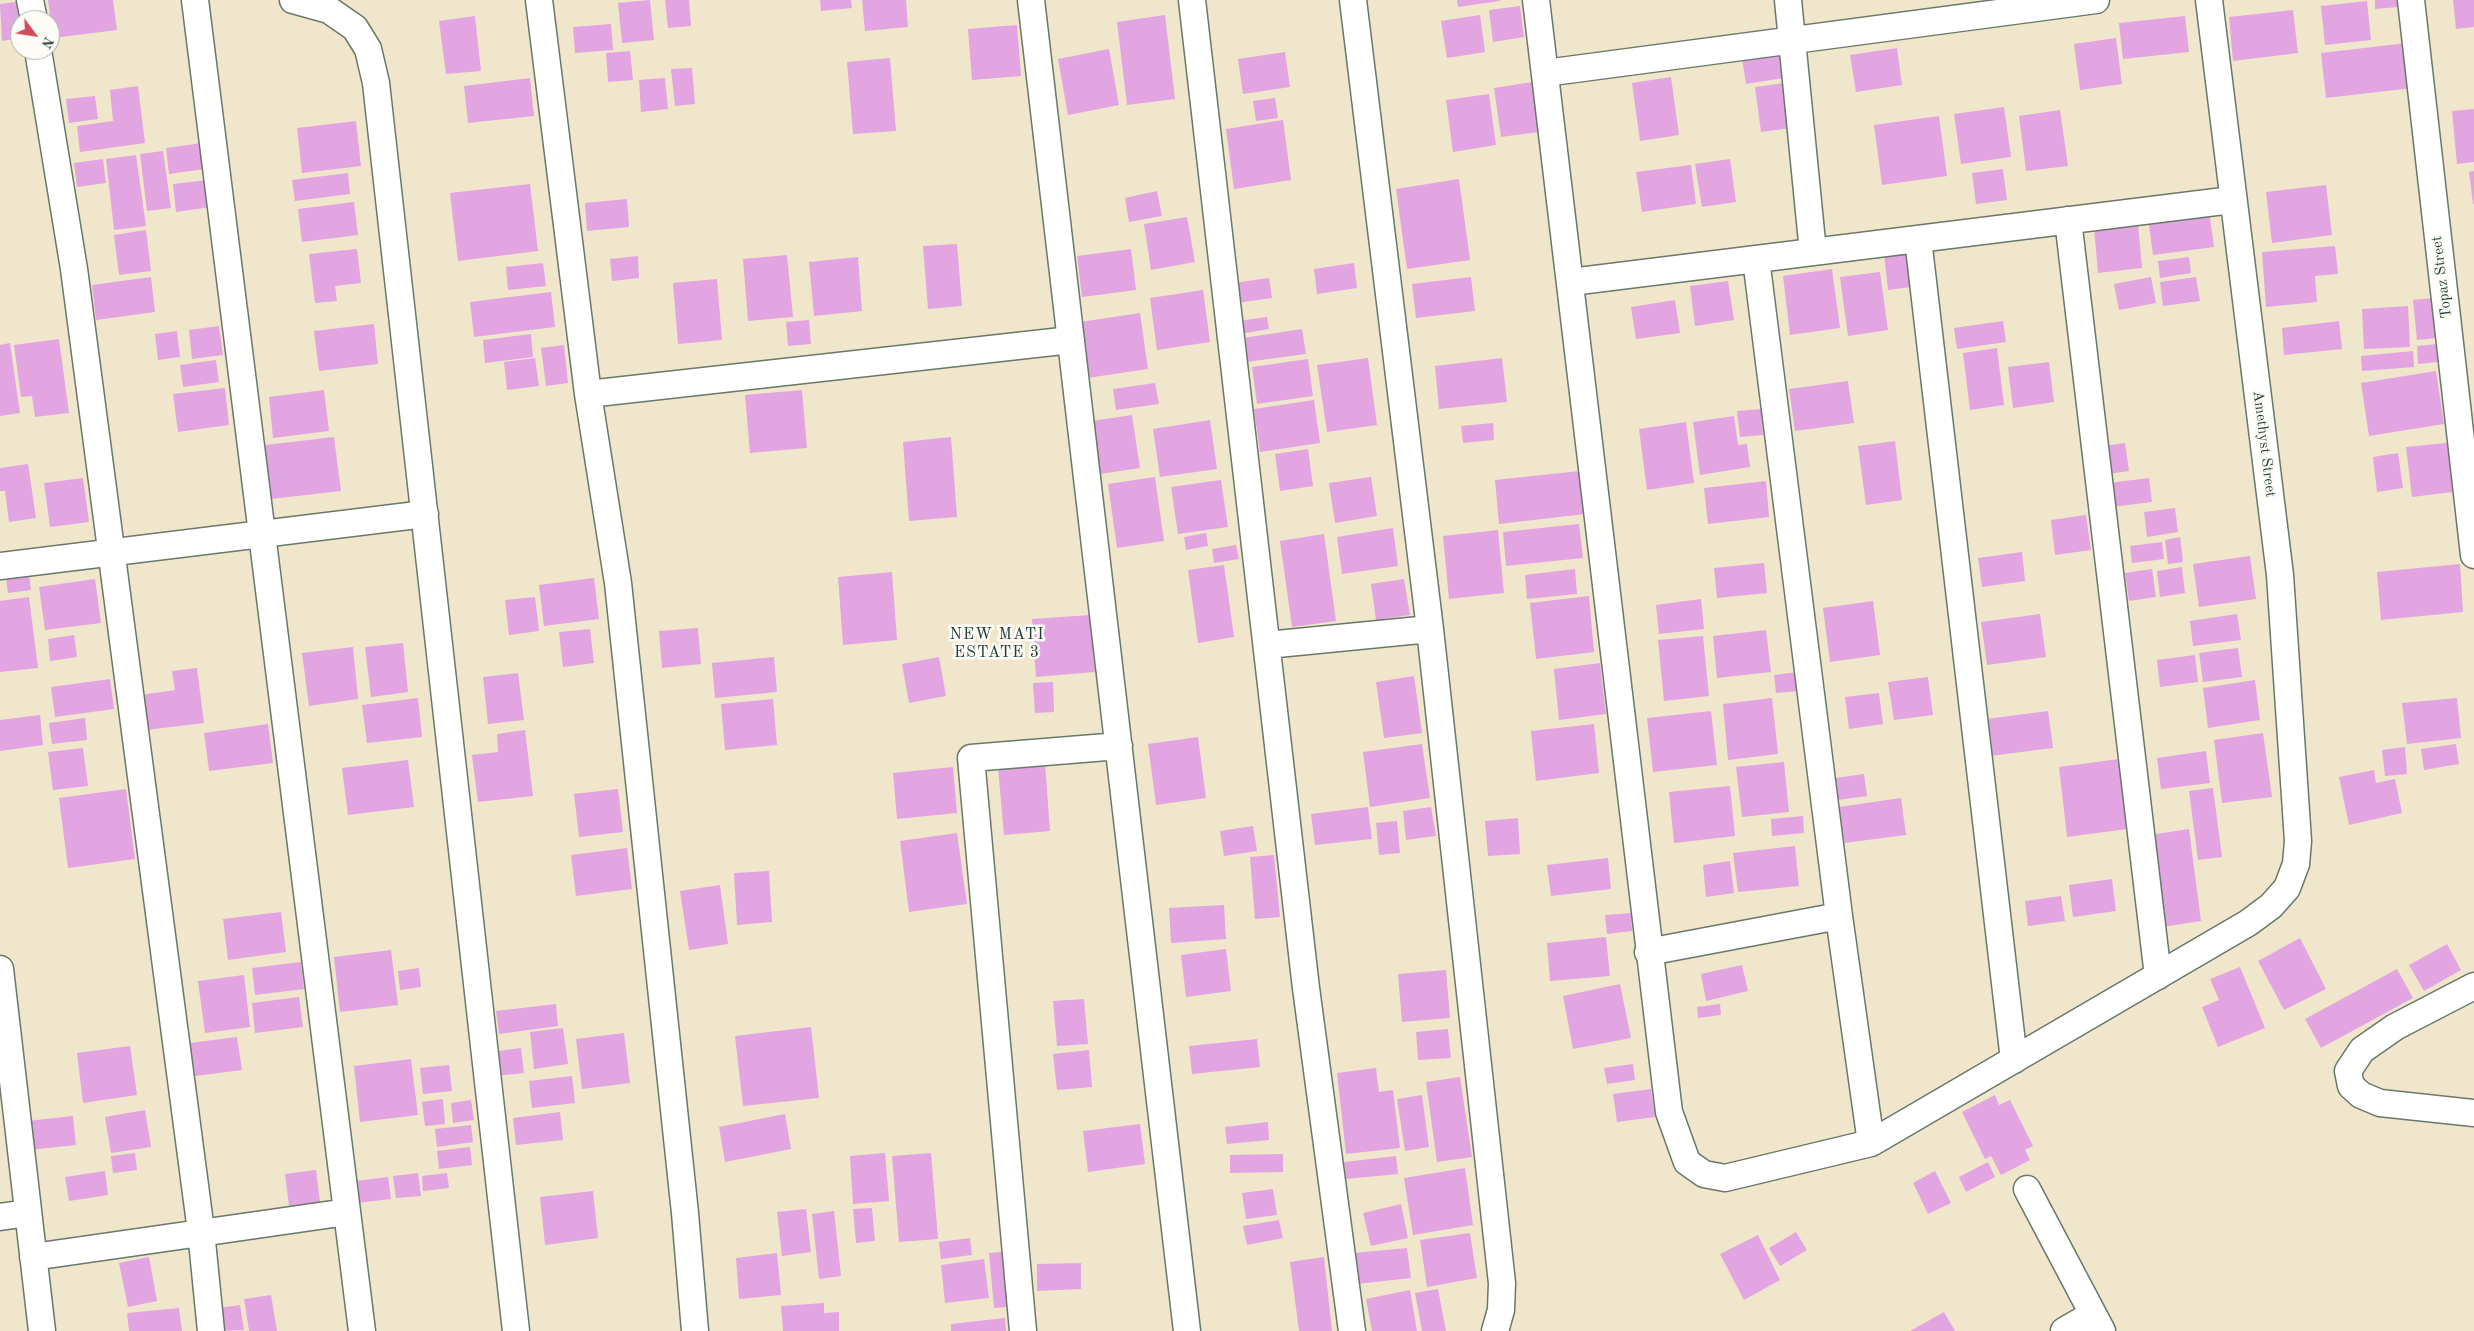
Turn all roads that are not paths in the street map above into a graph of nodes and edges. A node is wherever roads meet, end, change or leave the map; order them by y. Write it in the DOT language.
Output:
graph roads {
  1 [pos="195,0"];
  2 [pos="293,0"];
  3 [pos="539,0"];
  4 [pos="1031,0"];
  5 [pos="1192,0"];
  6 [pos="1353,0"];
  7 [pos="1536,0"];
  8 [pos="1788,0"];
  9 [pos="2096,0"];
  10 [pos="2209,0"];
  11 [pos="2411,0"];
  12 [pos="1792,40"];
  13 [pos="40,60"];
  14 [pos="1545,73"];
  15 [pos="2232,200"];
  16 [pos="2068,220"];
  17 [pos="1918,239"];
  18 [pos="1813,252"];
  19 [pos="1756,259"];
  20 [pos="1571,282"];
  21 [pos="1071,340"];
  22 [pos="588,394"];
  23 [pos="425,514"];
  24 [pos="262,534"];
  25 [pos="111,551"];
  26 [pos="2474,555"];
  27 [pos="0,566"];
  28 [pos="1430,629"];
  29 [pos="1267,645"];
  30 [pos="1119,746"];
  31 [pos="1839,916"];
  32 [pos="1648,952"];
  33 [pos="0,969"];
  34 [pos="2158,976"];
  35 [pos="2474,986"];
  36 [pos="2014,1060"];
  37 [pos="2474,1113"];
  38 [pos="1871,1143"];
  39 [pos="2027,1190"];
  40 [pos="348,1212"];
  41 [pos="28,1213"];
  42 [pos="0,1217"];
  43 [pos="201,1231"];
  44 [pos="33,1257"];
  45 [pos="2098,1323"];
  46 [pos="42,1331"];
  47 [pos="212,1331"];
  48 [pos="362,1331"];
  49 [pos="516,1331"];
  50 [pos="695,1331"];
  51 [pos="1023,1331"];
  52 [pos="1188,1331"];
  53 [pos="1352,1331"];
  54 [pos="1495,1331"];
  55 [pos="2064,1331"];
  1 -- 24 [label="street"];
  2 -- 23 [label="street"];
  3 -- 22 [label="street"];
  4 -- 21 [label="street"];
  5 -- 29 [label="street"];
  6 -- 28 [label="street"];
  7 -- 14 [label="street, Amethyst Street"];
  8 -- 12 [label="street"];
  9 -- 12 [label="street"];
  10 -- 15 [label="street, Amethyst Street"];
  11 -- 26 [label="street, Topaz Street"];
  12 -- 14 [label="street"];
  12 -- 18 [label="street"];
  13 -- 25 [label="street"];
  14 -- 20 [label="street, Amethyst Street"];
  15 -- 16 [label="street"];
  15 -- 34 [label="street, Amethyst Street"];
  16 -- 17 [label="street"];
  16 -- 34 [label="street"];
  17 -- 18 [label="street"];
  17 -- 36 [label="street"];
  18 -- 19 [label="street"];
  19 -- 20 [label="street"];
  19 -- 31 [label="street"];
  20 -- 32 [label="street, Amethyst Street"];
  21 -- 22 [label="street"];
  21 -- 30 [label="street"];
  22 -- 50 [label="street"];
  23 -- 24 [label="street"];
  23 -- 49 [label="street"];
  24 -- 25 [label="street"];
  24 -- 40 [label="street"];
  25 -- 27 [label="street"];
  25 -- 43 [label="street"];
  28 -- 29 [label="street"];
  28 -- 54 [label="street"];
  29 -- 53 [label="street"];
  30 -- 51 [label="street"];
  30 -- 52 [label="street"];
  31 -- 32 [label="street"];
  31 -- 38 [label="street"];
  32 -- 38 [label="street, Amethyst Street"];
  33 -- 41 [label="street"];
  34 -- 36 [label="street, Amethyst Street"];
  35 -- 37 [label="street"];
  36 -- 38 [label="street, Amethyst Street"];
  39 -- 45 [label="street"];
  40 -- 43 [label="street"];
  40 -- 48 [label="street"];
  41 -- 42 [label="street"];
  41 -- 44 [label="street"];
  43 -- 44 [label="street"];
  43 -- 47 [label="street"];
  44 -- 46 [label="street"];
  45 -- 55 [label="street"];
}
